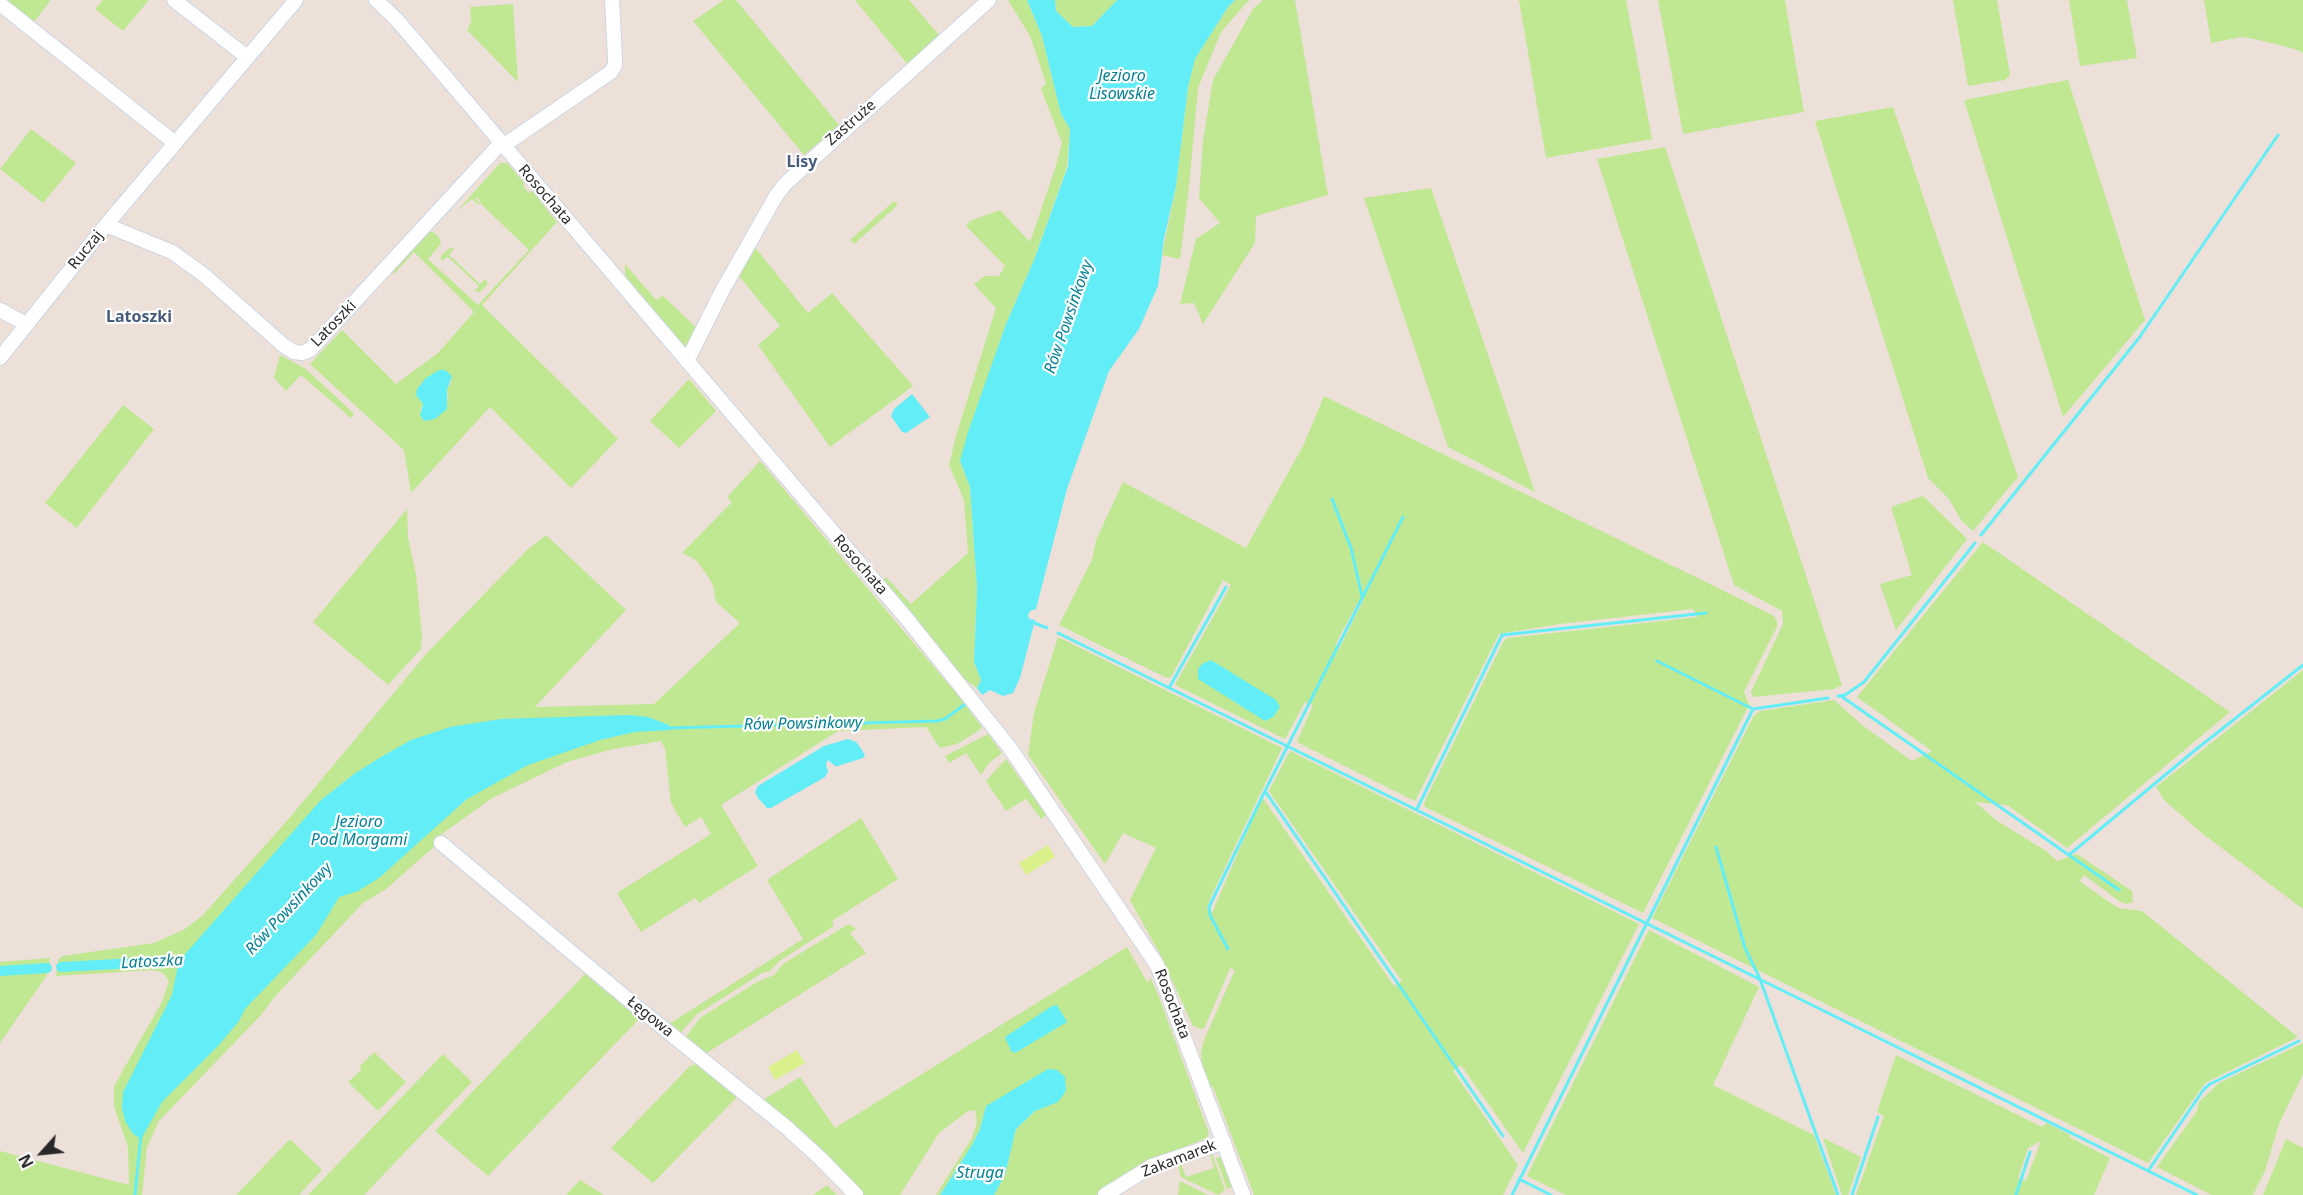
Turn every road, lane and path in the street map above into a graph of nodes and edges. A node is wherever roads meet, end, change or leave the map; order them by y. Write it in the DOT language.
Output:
graph roads {
  1 [pos="174,0"];
  2 [pos="296,0"];
  3 [pos="376,0"];
  4 [pos="612,0"];
  5 [pos="989,0"];
  6 [pos="0,3"];
  7 [pos="247,57"];
  8 [pos="175,143"];
  9 [pos="502,145"];
  10 [pos="106,225"];
  11 [pos="0,310"];
  12 [pos="26,324"];
  13 [pos="0,358"];
  14 [pos="687,361"];
  15 [pos="441,843"];
  16 [pos="1224,1142"];
  17 [pos="856,1195"];
  18 [pos="1105,1195"];
  19 [pos="1243,1195"];
  1 -- 7 [label="street"];
  2 -- 7 [label="street, Ruczaj"];
  3 -- 9 [label="street, Rosochata"];
  4 -- 9 [label="street"];
  5 -- 14 [label="street, Zastruże"];
  6 -- 8 [label="street"];
  7 -- 8 [label="street, Ruczaj"];
  8 -- 10 [label="street, Ruczaj"];
  9 -- 10 [label="street, Latoszki"];
  9 -- 14 [label="street, Rosochata"];
  10 -- 12 [label="street, Ruczaj"];
  11 -- 12 [label="street"];
  12 -- 13 [label="street, Ruczaj"];
  14 -- 16 [label="street, Rosochata"];
  15 -- 17 [label="street, Łęgowa"];
  16 -- 18 [label="street, Zakamarek"];
  16 -- 19 [label="street, Rosochata"];
}
